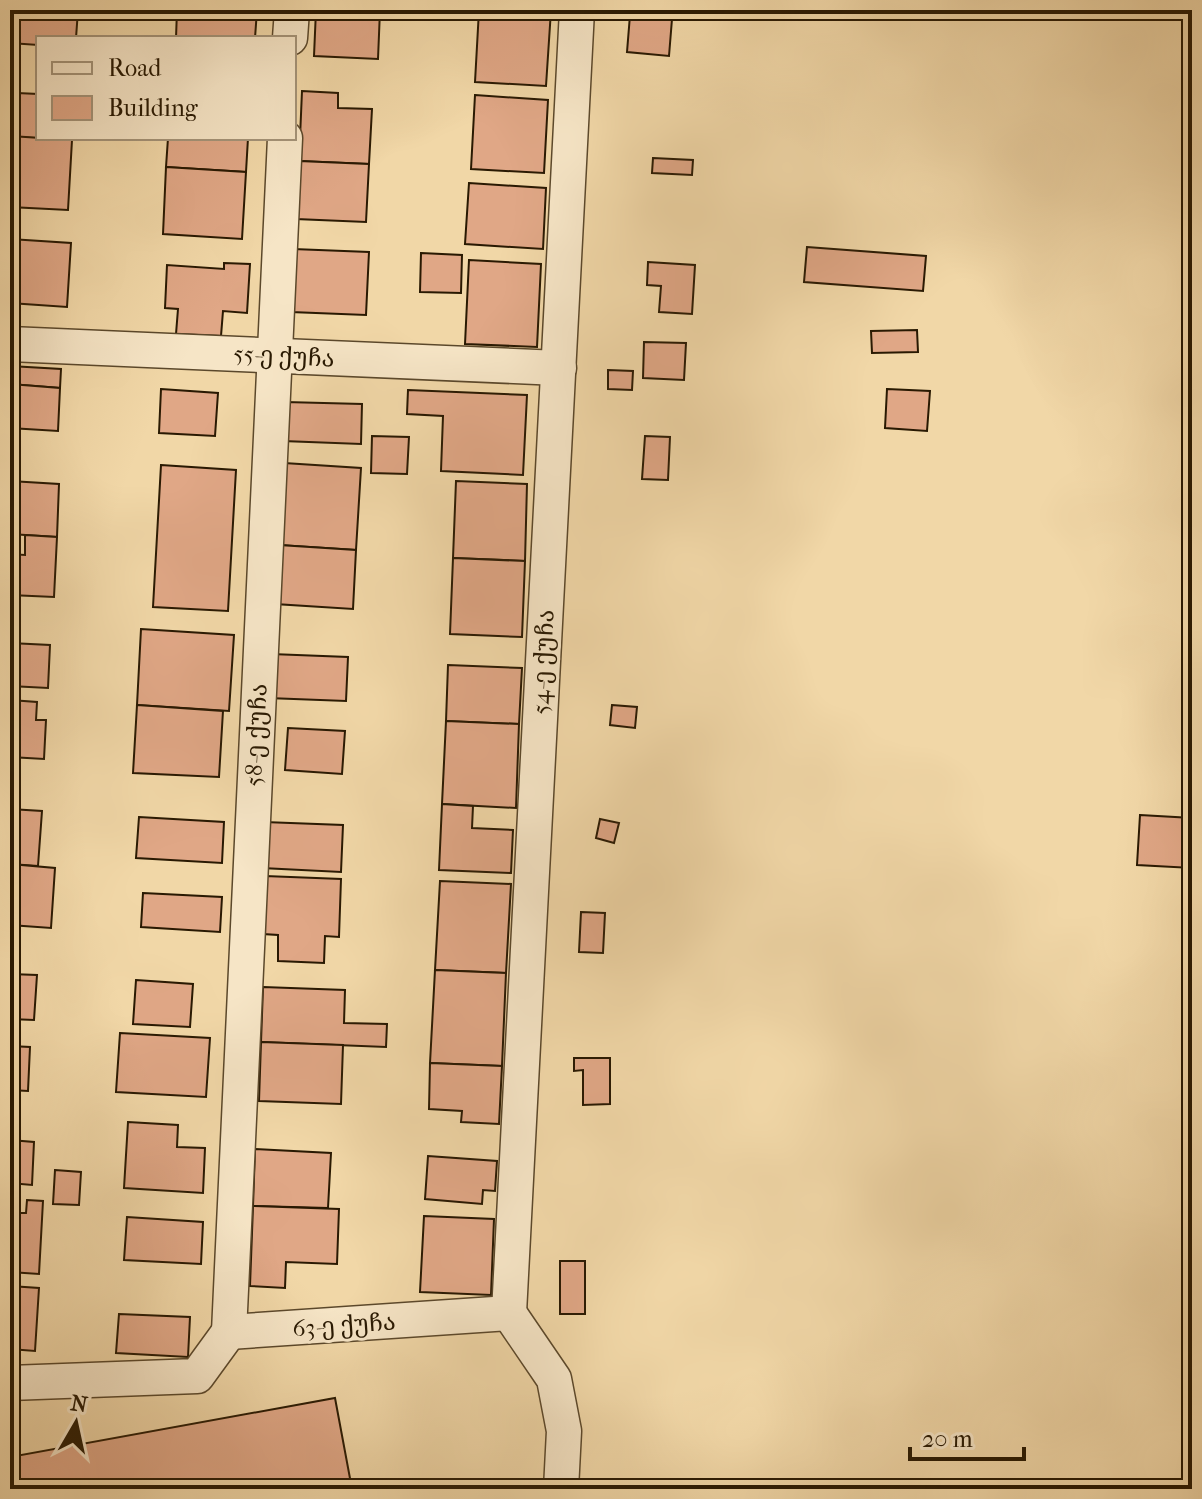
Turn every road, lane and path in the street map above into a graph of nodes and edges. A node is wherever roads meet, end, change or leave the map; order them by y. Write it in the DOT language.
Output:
graph roads {
  1 [pos="292,10"];
  2 [pos="577,10"];
  3 [pos="290,36"];
  4 [pos="285,140"];
  5 [pos="10,344"];
  6 [pos="273,356"];
  7 [pos="559,368"];
  8 [pos="509,1313"];
  9 [pos="229,1332"];
  10 [pos="10,1383"];
  11 [pos="561,1489"];
  1 -- 3 [label="street"];
  2 -- 7 [label="street, 54-ე ქუჩა"];
  4 -- 6 [label="street, 58-ე ქუჩა"];
  5 -- 6 [label="street, 55-ე ქუჩა"];
  6 -- 7 [label="street, 55-ე ქუჩა"];
  6 -- 9 [label="street, 58-ე ქუჩა"];
  7 -- 8 [label="street, 54-ე ქუჩა"];
  8 -- 9 [label="street, 63-ე ქუჩა"];
  8 -- 11 [label="street"];
  9 -- 10 [label="street"];
}
